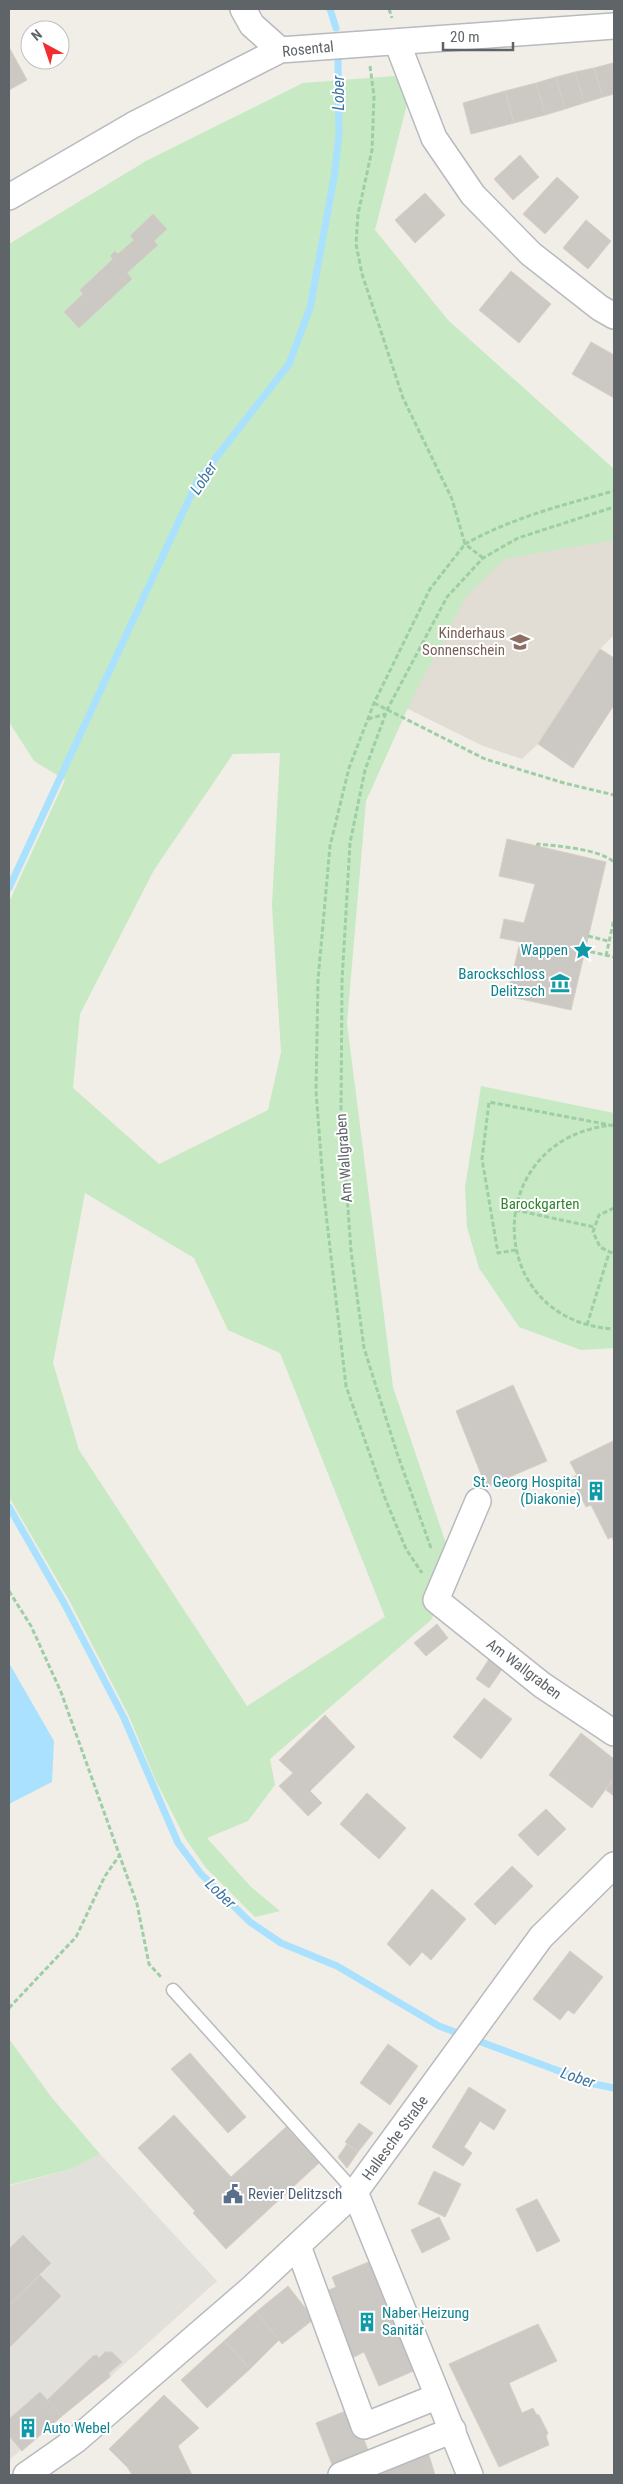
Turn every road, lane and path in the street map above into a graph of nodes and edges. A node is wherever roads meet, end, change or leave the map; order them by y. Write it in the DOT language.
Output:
graph roads {
  1 [pos="243,9"];
  2 [pos="614,26"];
  3 [pos="397,42"];
  4 [pos="359,44"];
  5 [pos="280,50"];
  6 [pos="9,197"];
  7 [pos="614,316"];
  8 [pos="614,492"];
  9 [pos="614,507"];
  10 [pos="465,544"];
  11 [pos="483,558"];
  12 [pos="374,703"];
  13 [pos="387,712"];
  14 [pos="368,719"];
  15 [pos="614,794"];
  16 [pos="537,846"];
  17 [pos="614,862"];
  18 [pos="614,919"];
  19 [pos="588,936"];
  20 [pos="608,941"];
  21 [pos="583,950"];
  22 [pos="606,956"];
  23 [pos="614,957"];
  24 [pos="614,1208"];
  25 [pos="515,1210"];
  26 [pos="594,1227"];
  27 [pos="516,1250"];
  28 [pos="609,1253"];
  29 [pos="614,1254"];
  30 [pos="587,1325"];
  31 [pos="614,1329"];
  32 [pos="478,1501"];
  33 [pos="431,1550"];
  34 [pos="9,1591"];
  35 [pos="436,1600"];
  36 [pos="614,1733"];
  37 [pos="119,1856"];
  38 [pos="614,1865"];
  39 [pos="173,1990"];
  40 [pos="9,2008"];
  41 [pos="356,2192"];
  42 [pos="298,2246"];
  43 [pos="426,2401"];
  44 [pos="453,2430"];
  45 [pos="26,2475"];
  46 [pos="340,2475"];
  47 [pos="470,2475"];
  1 -- 5 [label="street"];
  2 -- 3 [label="street, Rosental"];
  3 -- 4 [label="street, Rosental"];
  3 -- 7 [label="street"];
  4 -- 5 [label="street, Rosental"];
  4 -- 10 [label="path"];
  5 -- 6 [label="street, Rosental"];
  8 -- 10 [label="path"];
  9 -- 11 [label="path, Am Wallgraben"];
  10 -- 11 [label="path"];
  10 -- 12 [label="path"];
  11 -- 13 [label="path, Am Wallgraben"];
  12 -- 13 [label="path"];
  12 -- 14 [label="path"];
  13 -- 14 [label="path"];
  13 -- 15 [label="path"];
  13 -- 33 [label="path, Am Wallgraben"];
  14 -- 35 [label="path"];
  16 -- 17 [label="path"];
  18 -- 20 [label="path"];
  19 -- 20 [label="path"];
  20 -- 22 [label="path"];
  21 -- 22 [label="path"];
  22 -- 23 [label="path"];
  24 -- 26 [label="path"];
  25 -- 26 [label="path"];
  25 -- 27 [label="path"];
  25 -- 27 [label="path"];
  26 -- 28 [label="path"];
  27 -- 30 [label="path"];
  28 -- 29 [label="path"];
  28 -- 30 [label="path"];
  30 -- 31 [label="path"];
  32 -- 35 [label="street"];
  34 -- 37 [label="path"];
  35 -- 36 [label="street, Am Wallgraben"];
  37 -- 39 [label="path"];
  37 -- 40 [label="path"];
  38 -- 41 [label="street, Hallesche Straße"];
  39 -- 41 [label="lane"];
  41 -- 42 [label="street, Hallesche Straße"];
  41 -- 44 [label="street"];
  42 -- 43 [label="street"];
  42 -- 45 [label="street, Hallesche Straße"];
  44 -- 46 [label="street"];
  44 -- 47 [label="street"];
}
